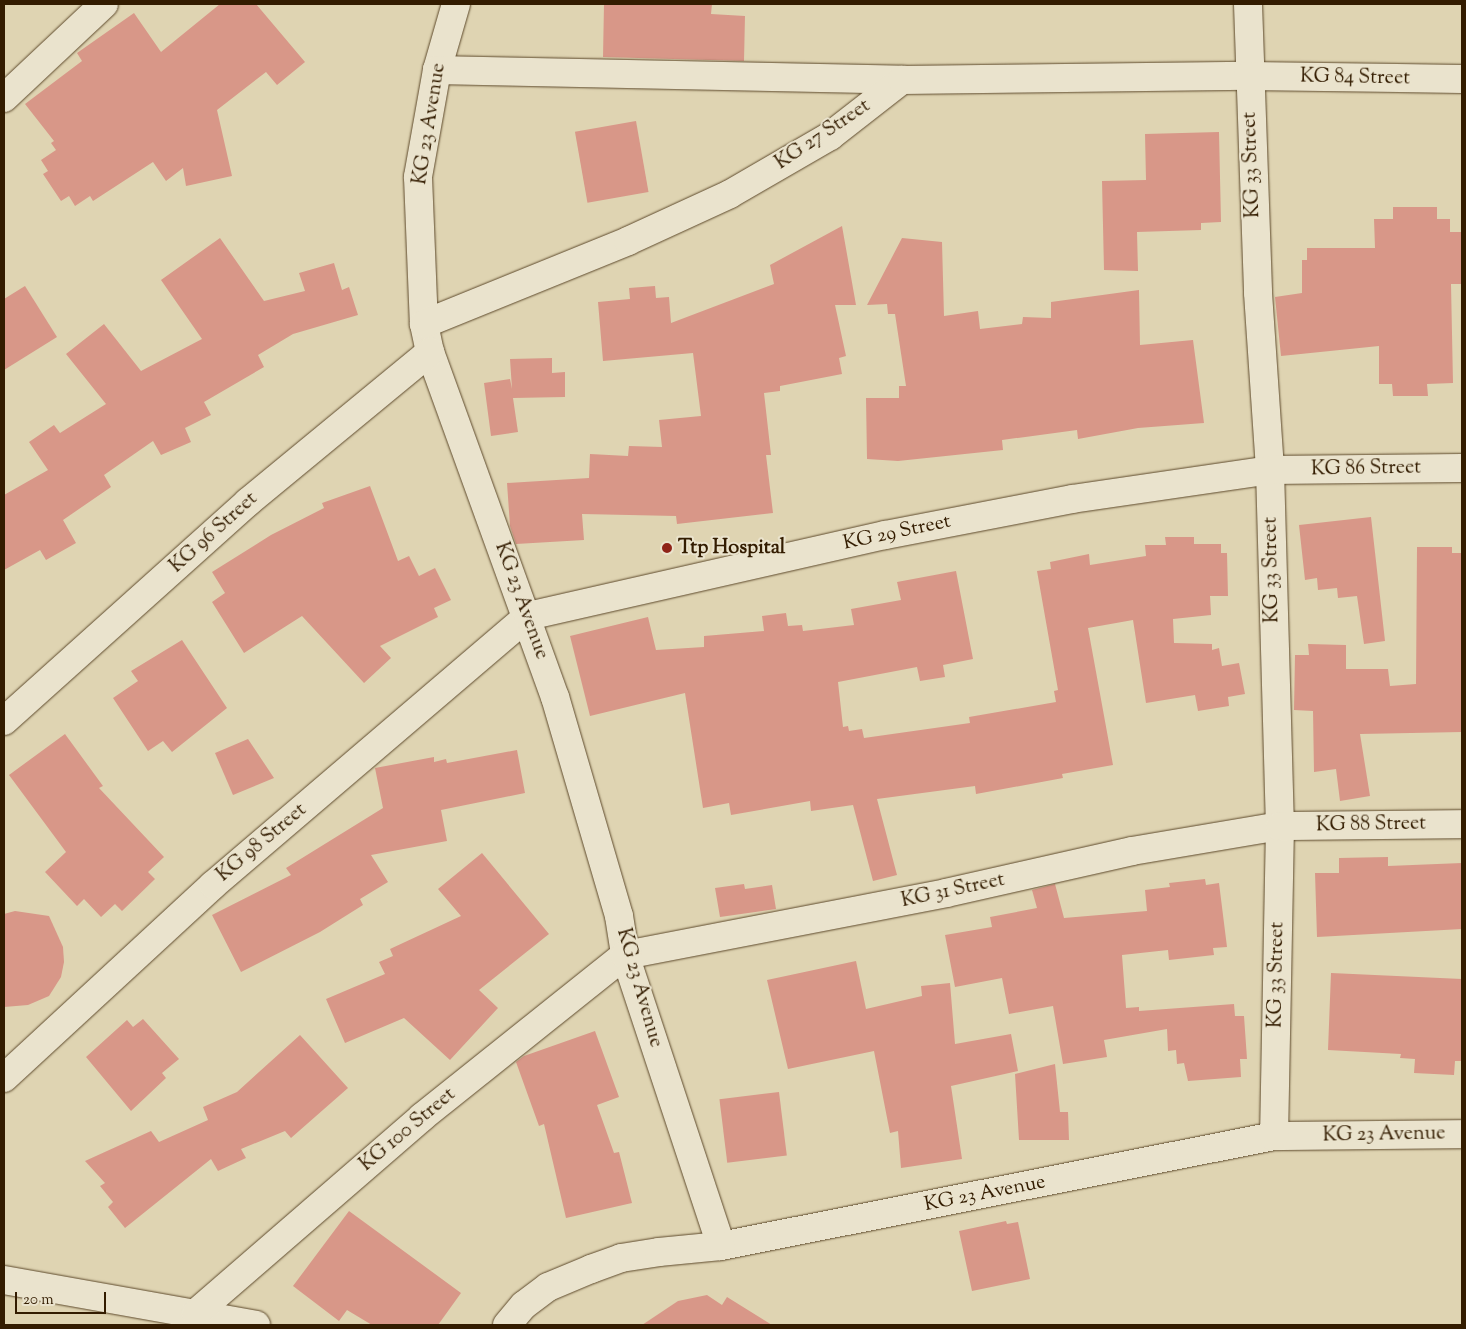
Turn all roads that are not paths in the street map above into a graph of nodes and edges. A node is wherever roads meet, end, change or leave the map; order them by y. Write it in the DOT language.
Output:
graph roads {
  1 [pos="104,4"];
  2 [pos="456,4"];
  3 [pos="1248,4"];
  4 [pos="437,70"];
  5 [pos="1248,76"];
  6 [pos="902,80"];
  7 [pos="1462,80"];
  8 [pos="4,98"];
  9 [pos="424,324"];
  10 [pos="430,352"];
  11 [pos="1462,468"];
  12 [pos="1270,470"];
  13 [pos="528,616"];
  14 [pos="4,721"];
  15 [pos="1462,824"];
  16 [pos="1280,826"];
  17 [pos="625,955"];
  18 [pos="4,1078"];
  19 [pos="1462,1134"];
  20 [pos="1274,1136"];
  21 [pos="721,1246"];
  22 [pos="4,1280"];
  23 [pos="196,1313"];
  24 [pos="256,1325"];
  25 [pos="507,1325"];
  1 -- 8 [label="street"];
  2 -- 4 [label="street, KG 23 Avenue"];
  3 -- 5 [label="street, KG 33 Street"];
  4 -- 6 [label="street"];
  4 -- 9 [label="street, KG 23 Avenue"];
  5 -- 6 [label="street"];
  5 -- 7 [label="street, KG 84 Street"];
  5 -- 12 [label="street, KG 33 Street"];
  6 -- 9 [label="street, KG 27 Street"];
  9 -- 10 [label="street, KG 23 Avenue"];
  10 -- 13 [label="street, KG 23 Avenue"];
  10 -- 14 [label="street, KG 96 Street"];
  11 -- 12 [label="street, KG 86 Street"];
  12 -- 13 [label="street, KG 29 Street"];
  12 -- 16 [label="street, KG 33 Street"];
  13 -- 17 [label="street, KG 23 Avenue"];
  13 -- 18 [label="street, KG 98 Street"];
  15 -- 16 [label="street, KG 88 Street"];
  16 -- 17 [label="street, KG 31 Street"];
  16 -- 20 [label="street, KG 33 Street"];
  17 -- 21 [label="street, KG 23 Avenue"];
  17 -- 23 [label="street, KG 100 Street"];
  19 -- 20 [label="street, KG 23 Avenue"];
  20 -- 21 [label="street, KG 23 Avenue"];
  21 -- 25 [label="street"];
  22 -- 23 [label="street"];
  23 -- 24 [label="street"];
}
